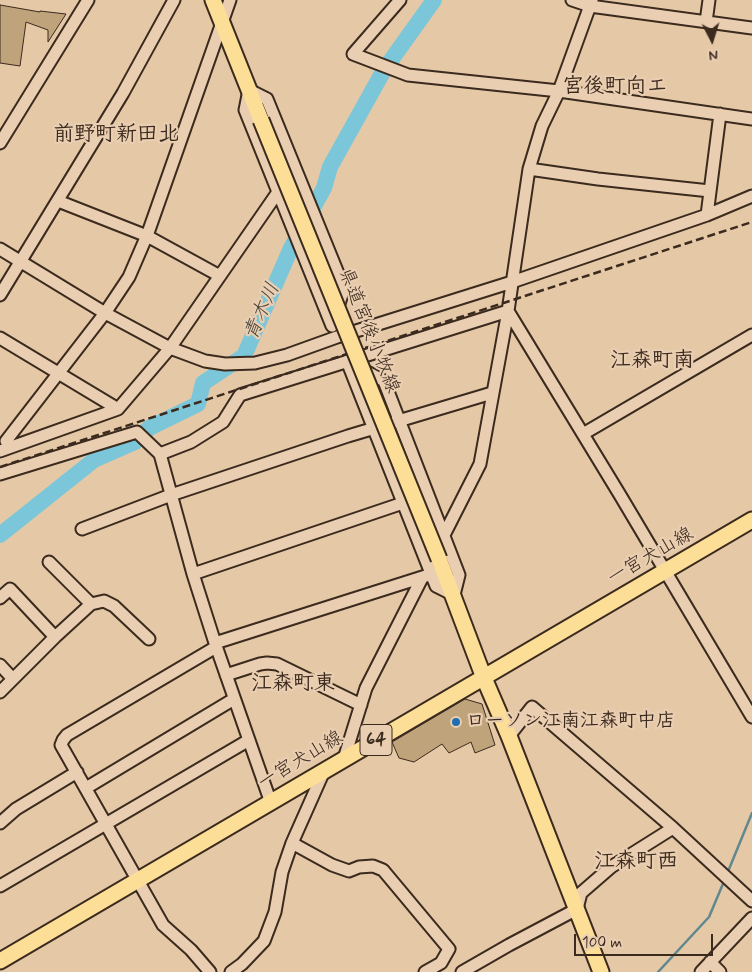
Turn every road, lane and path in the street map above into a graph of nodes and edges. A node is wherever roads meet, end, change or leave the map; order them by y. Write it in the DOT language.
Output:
graph roads {
  1 [pos="88,0"];
  2 [pos="174,0"];
  3 [pos="213,0"];
  4 [pos="230,0"];
  5 [pos="400,0"];
  6 [pos="572,0"];
  7 [pos="709,0"];
  8 [pos="591,3"];
  9 [pos="706,22"];
  10 [pos="222,23"];
  11 [pos="752,28"];
  12 [pos="249,90"];
  13 [pos="560,91"];
  14 [pos="720,114"];
  15 [pos="752,120"];
  16 [pos="0,143"];
  17 [pos="529,169"];
  18 [pos="710,191"];
  19 [pos="278,192"];
  20 [pos="752,196"];
  21 [pos="58,202"];
  22 [pos="707,215"];
  23 [pos="147,236"];
  24 [pos="0,249"];
  25 [pos="21,262"];
  26 [pos="220,276"];
  27 [pos="512,282"];
  28 [pos="0,295"];
  29 [pos="508,311"];
  30 [pos="105,313"];
  31 [pos="332,326"];
  32 [pos="752,334"];
  33 [pos="336,337"];
  34 [pos="0,338"];
  35 [pos="170,348"];
  36 [pos="347,361"];
  37 [pos="58,373"];
  38 [pos="492,393"];
  39 [pos="118,409"];
  40 [pos="399,421"];
  41 [pos="373,429"];
  42 [pos="583,434"];
  43 [pos="4,444"];
  44 [pos="160,454"];
  45 [pos="0,474"];
  46 [pos="171,495"];
  47 [pos="403,503"];
  48 [pos="752,520"];
  49 [pos="82,529"];
  50 [pos="444,535"];
  51 [pos="49,562"];
  52 [pos="664,572"];
  53 [pos="193,574"];
  54 [pos="427,576"];
  55 [pos="454,595"];
  56 [pos="0,598"];
  57 [pos="91,604"];
  58 [pos="55,637"];
  59 [pos="149,639"];
  60 [pos="216,645"];
  61 [pos="0,665"];
  62 [pos="226,674"];
  63 [pos="484,678"];
  64 [pos="13,679"];
  65 [pos="0,692"];
  66 [pos="234,699"];
  67 [pos="361,705"];
  68 [pos="752,717"];
  69 [pos="509,736"];
  70 [pos="248,740"];
  71 [pos="344,759"];
  72 [pos="324,771"];
  73 [pos="76,772"];
  74 [pos="86,788"];
  75 [pos="270,803"];
  76 [pos="0,823"];
  77 [pos="106,823"];
  78 [pos="673,828"];
  79 [pos="292,844"];
  80 [pos="137,879"];
  81 [pos="0,886"];
  82 [pos="752,901"];
  83 [pos="576,909"];
  84 [pos="752,918"];
  85 [pos="0,961"];
  86 [pos="710,962"];
  87 [pos="443,967"];
  88 [pos="210,972"];
  89 [pos="231,972"];
  90 [pos="425,972"];
  91 [pos="462,972"];
  92 [pos="601,972"];
  93 [pos="701,972"];
  94 [pos="720,972"];
  1 -- 16 [label="street"];
  2 -- 21 [label="street"];
  3 -- 10 [label="main road, 県道宮後小牧線"];
  4 -- 10 [label="street"];
  5 -- 13 [label="street"];
  6 -- 8 [label="street"];
  7 -- 9 [label="street"];
  8 -- 9 [label="street"];
  8 -- 13 [label="street"];
  9 -- 11 [label="street"];
  10 -- 12 [label="main road, 県道宮後小牧線"];
  10 -- 23 [label="street"];
  12 -- 19 [label="street"];
  12 -- 31 [label="street"];
  12 -- 55 [label="main road, 県道宮後小牧線, bridge"];
  13 -- 14 [label="street"];
  13 -- 17 [label="street"];
  14 -- 15 [label="street"];
  14 -- 18 [label="street"];
  17 -- 18 [label="street"];
  17 -- 27 [label="street"];
  18 -- 22 [label="street"];
  19 -- 26 [label="street"];
  19 -- 31 [label="street"];
  20 -- 22 [label="street"];
  21 -- 23 [label="street"];
  21 -- 25 [label="street"];
  22 -- 27 [label="street"];
  23 -- 26 [label="street"];
  23 -- 30 [label="street"];
  24 -- 25 [label="street"];
  25 -- 28 [label="street"];
  25 -- 30 [label="street"];
  26 -- 35 [label="street"];
  27 -- 29 [label="street"];
  27 -- 33 [label="street"];
  29 -- 36 [label="street"];
  29 -- 38 [label="street"];
  29 -- 42 [label="street"];
  30 -- 35 [label="street"];
  30 -- 37 [label="street"];
  31 -- 33 [label="street"];
  32 -- 42 [label="street"];
  33 -- 35 [label="street"];
  34 -- 37 [label="street"];
  35 -- 39 [label="street"];
  36 -- 40 [label="street"];
  36 -- 41 [label="street"];
  36 -- 44 [label="street"];
  37 -- 39 [label="street"];
  37 -- 43 [label="street"];
  38 -- 40 [label="street"];
  38 -- 50 [label="street"];
  39 -- 43 [label="street"];
  40 -- 41 [label="street"];
  40 -- 50 [label="street"];
  41 -- 46 [label="street"];
  41 -- 47 [label="street"];
  42 -- 52 [label="street"];
  44 -- 45 [label="street"];
  44 -- 46 [label="street"];
  46 -- 49 [label="street"];
  46 -- 53 [label="street"];
  47 -- 53 [label="street"];
  47 -- 54 [label="street"];
  48 -- 52 [label="main road, 一宮犬山線 / 64"];
  50 -- 55 [label="street"];
  51 -- 57 [label="street"];
  52 -- 63 [label="main road, 一宮犬山線 / 64"];
  52 -- 68 [label="street"];
  53 -- 60 [label="street"];
  54 -- 55 [label="street"];
  54 -- 60 [label="street"];
  54 -- 67 [label="street"];
  55 -- 63 [label="main road, 県道宮後小牧線"];
  56 -- 58 [label="street"];
  57 -- 58 [label="street"];
  57 -- 59 [label="street"];
  58 -- 64 [label="street"];
  60 -- 62 [label="street"];
  60 -- 73 [label="street"];
  61 -- 64 [label="street"];
  62 -- 66 [label="street"];
  62 -- 67 [label="street"];
  63 -- 69 [label="main road, 県道宮後小牧線"];
  63 -- 71 [label="main road, 一宮犬山線 / 64"];
  64 -- 65 [label="street"];
  66 -- 70 [label="street"];
  66 -- 74 [label="street"];
  67 -- 71 [label="street"];
  69 -- 78 [label="street"];
  69 -- 83 [label="main road, 県道宮後小牧線"];
  70 -- 75 [label="street"];
  70 -- 77 [label="street"];
  71 -- 72 [label="main road, 一宮犬山線 / 64"];
  72 -- 75 [label="main road, 一宮犬山線 / 64"];
  72 -- 79 [label="street"];
  73 -- 74 [label="street"];
  73 -- 76 [label="street"];
  74 -- 77 [label="street"];
  75 -- 80 [label="main road, 一宮犬山線 / 64"];
  77 -- 80 [label="street"];
  77 -- 81 [label="street"];
  78 -- 82 [label="street"];
  78 -- 83 [label="street"];
  79 -- 87 [label="street"];
  79 -- 89 [label="street"];
  80 -- 85 [label="main road, 一宮犬山線 / 64"];
  80 -- 88 [label="street"];
  83 -- 91 [label="street"];
  83 -- 92 [label="main road, 県道宮後小牧線"];
  84 -- 86 [label="street"];
  86 -- 93 [label="street"];
  86 -- 94 [label="street"];
  87 -- 90 [label="street"];
}
